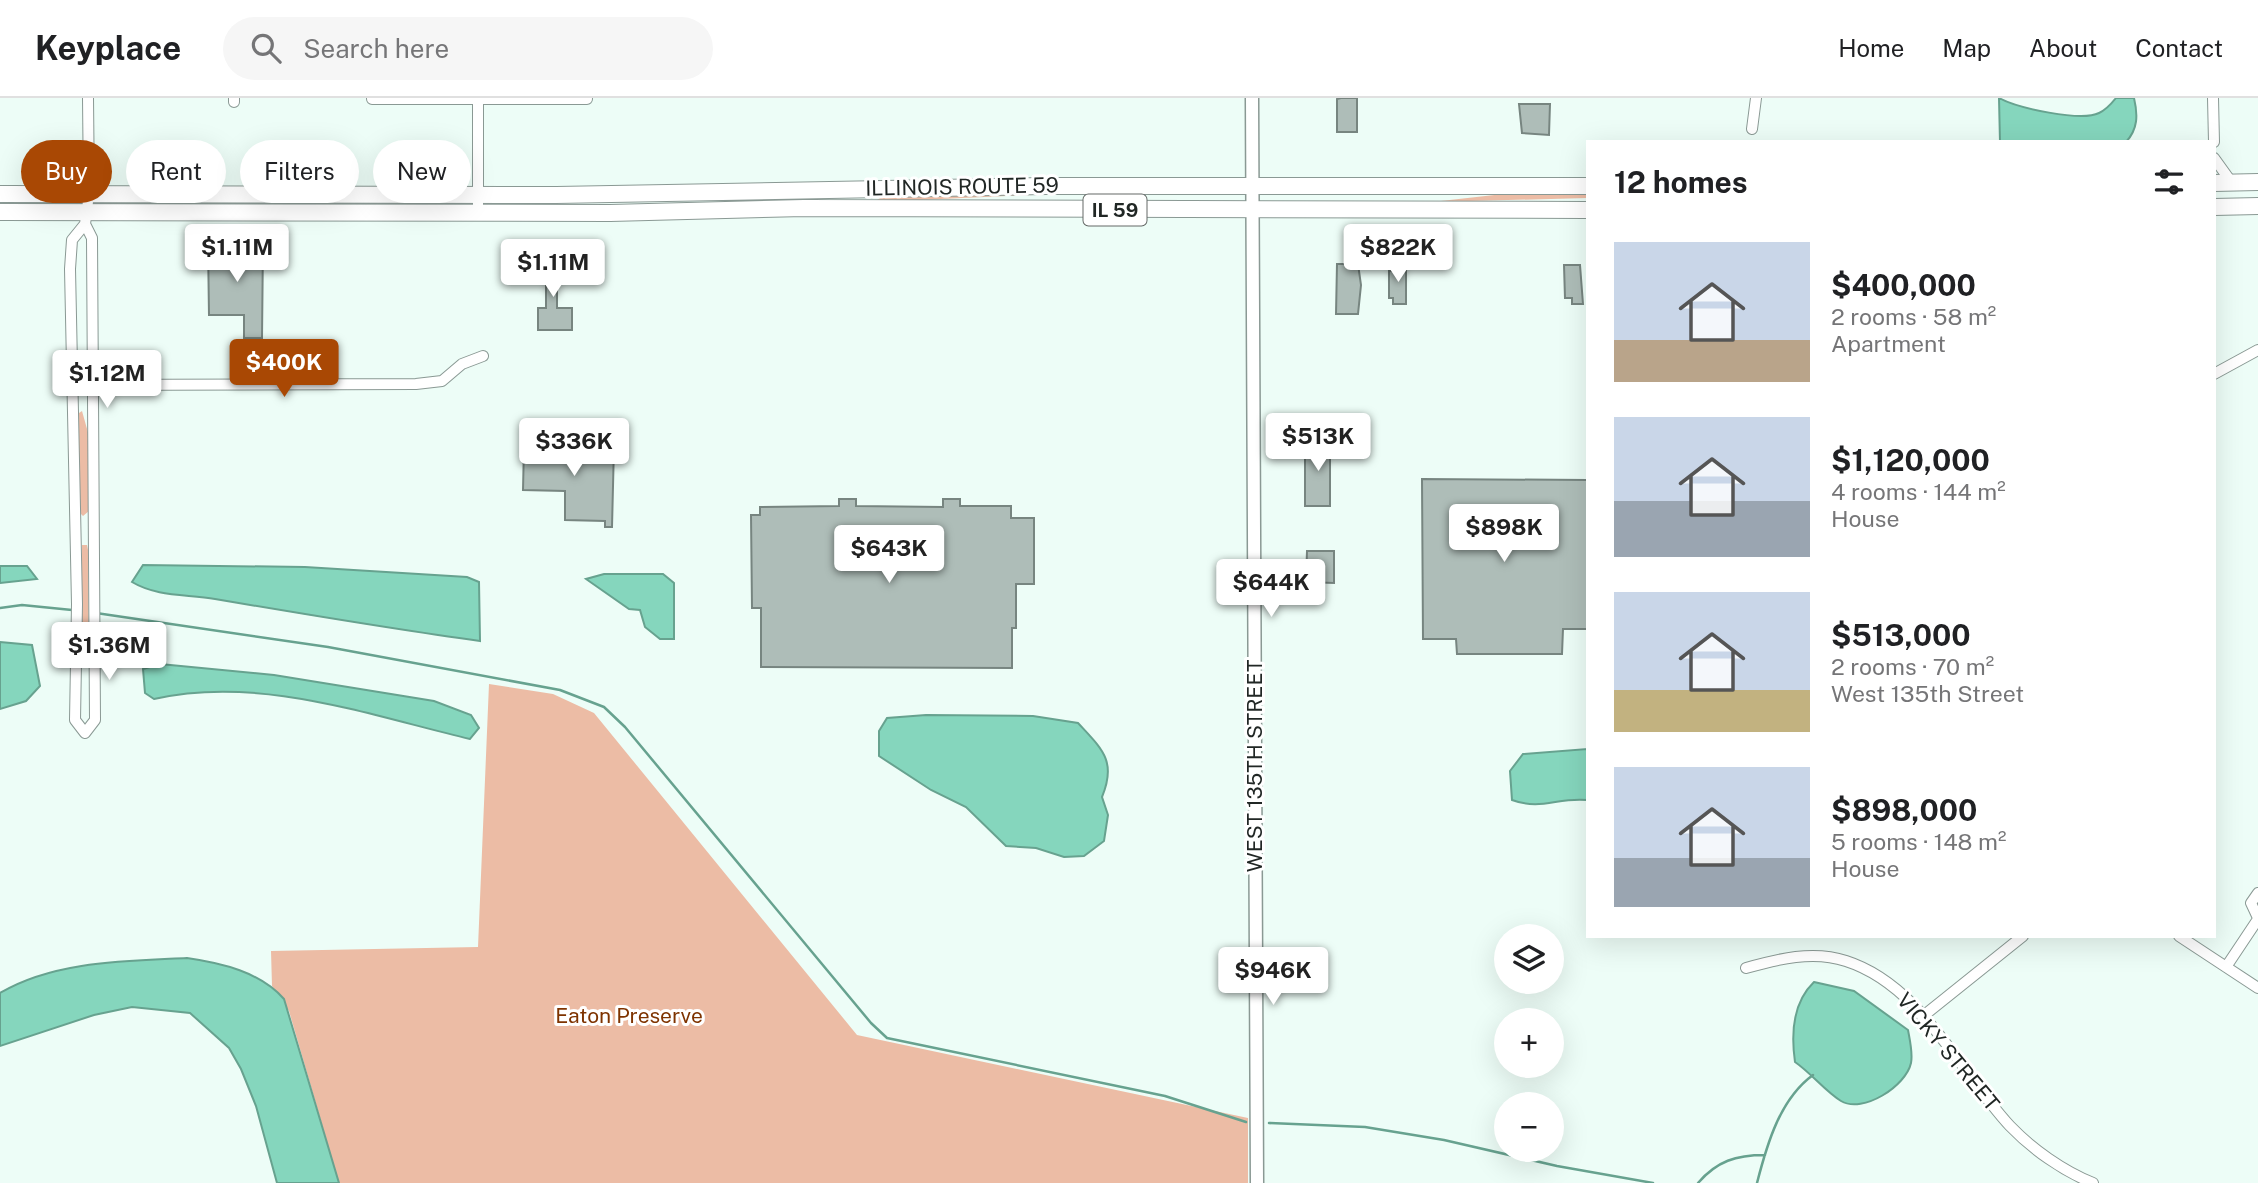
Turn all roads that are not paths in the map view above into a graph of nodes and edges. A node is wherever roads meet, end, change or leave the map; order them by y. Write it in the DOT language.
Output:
graph roads {
  1 [pos="88,98"];
  2 [pos="1252,98"];
  3 [pos="1756,98"];
  4 [pos="2213,98"];
  5 [pos="372,99"];
  6 [pos="478,99"];
  7 [pos="587,99"];
  8 [pos="1752,129"];
  9 [pos="88,140"];
  10 [pos="2214,140"];
  11 [pos="2216,159"];
  12 [pos="2258,182"];
  13 [pos="2216,183"];
  14 [pos="2232,183"];
  15 [pos="1586,186"];
  16 [pos="1252,187"];
  17 [pos="883,188"];
  18 [pos="0,194"];
  19 [pos="21,194"];
  20 [pos="112,194"];
  21 [pos="478,195"];
  22 [pos="88,203"];
  23 [pos="2258,206"];
  24 [pos="2216,207"];
  25 [pos="849,208"];
  26 [pos="1252,210"];
  27 [pos="1586,210"];
  28 [pos="0,212"];
  29 [pos="478,213"];
  30 [pos="85,218"];
  31 [pos="2258,350"];
  32 [pos="483,356"];
  33 [pos="2216,373"];
  34 [pos="73,385"];
  35 [pos="93,385"];
  36 [pos="93,530"];
  37 [pos="75,531"];
  38 [pos="2258,893"];
  39 [pos="2258,918"];
  40 [pos="2021,938"];
  41 [pos="2182,938"];
  42 [pos="2226,967"];
  43 [pos="1746,968"];
  44 [pos="2258,988"];
  45 [pos="1922,1017"];
  46 [pos="1257,1183"];
  47 [pos="2093,1183"];
  1 -- 9 [label="street"];
  2 -- 16 [label="street, WEST 135TH STREET"];
  3 -- 8 [label="street"];
  4 -- 10 [label="street"];
  5 -- 6 [label="street"];
  6 -- 7 [label="street"];
  6 -- 21 [label="street"];
  11 -- 14 [label="street"];
  12 -- 14 [label="main road"];
  13 -- 14 [label="main road"];
  15 -- 16 [label="main road, ILLINOIS ROUTE 59 / IL 59"];
  16 -- 17 [label="main road, ILLINOIS ROUTE 59 / IL 59"];
  16 -- 26 [label="street, WEST 135TH STREET"];
  17 -- 21 [label="main road, ILLINOIS ROUTE 59 / IL 59"];
  17 -- 25 [label="main road"];
  18 -- 19 [label="main road, IL 59"];
  20 -- 21 [label="main road, IL 59"];
  21 -- 29 [label="street"];
  22 -- 30 [label="street"];
  23 -- 24 [label="main road"];
  25 -- 26 [label="main road, ILLINOIS ROUTE 59 / IL 59"];
  25 -- 29 [label="main road, ILLINOIS ROUTE 59 / IL 59"];
  26 -- 27 [label="main road, ILLINOIS ROUTE 59 / IL 59"];
  26 -- 46 [label="street, WEST 135TH STREET"];
  28 -- 30 [label="main road, IL 59"];
  29 -- 30 [label="main road, IL 59"];
  30 -- 34 [label="street"];
  30 -- 35 [label="street"];
  31 -- 33 [label="street"];
  32 -- 35 [label="street"];
  34 -- 35 [label="street"];
  34 -- 37 [label="street"];
  35 -- 36 [label="street"];
  36 -- 37 [label="street"];
  36 -- 37 [label="street"];
  38 -- 39 [label="street"];
  39 -- 42 [label="street"];
  40 -- 45 [label="street"];
  41 -- 42 [label="street"];
  42 -- 44 [label="street"];
  43 -- 45 [label="street, VICKY STREET"];
  45 -- 47 [label="street, VICKY STREET"];
}
